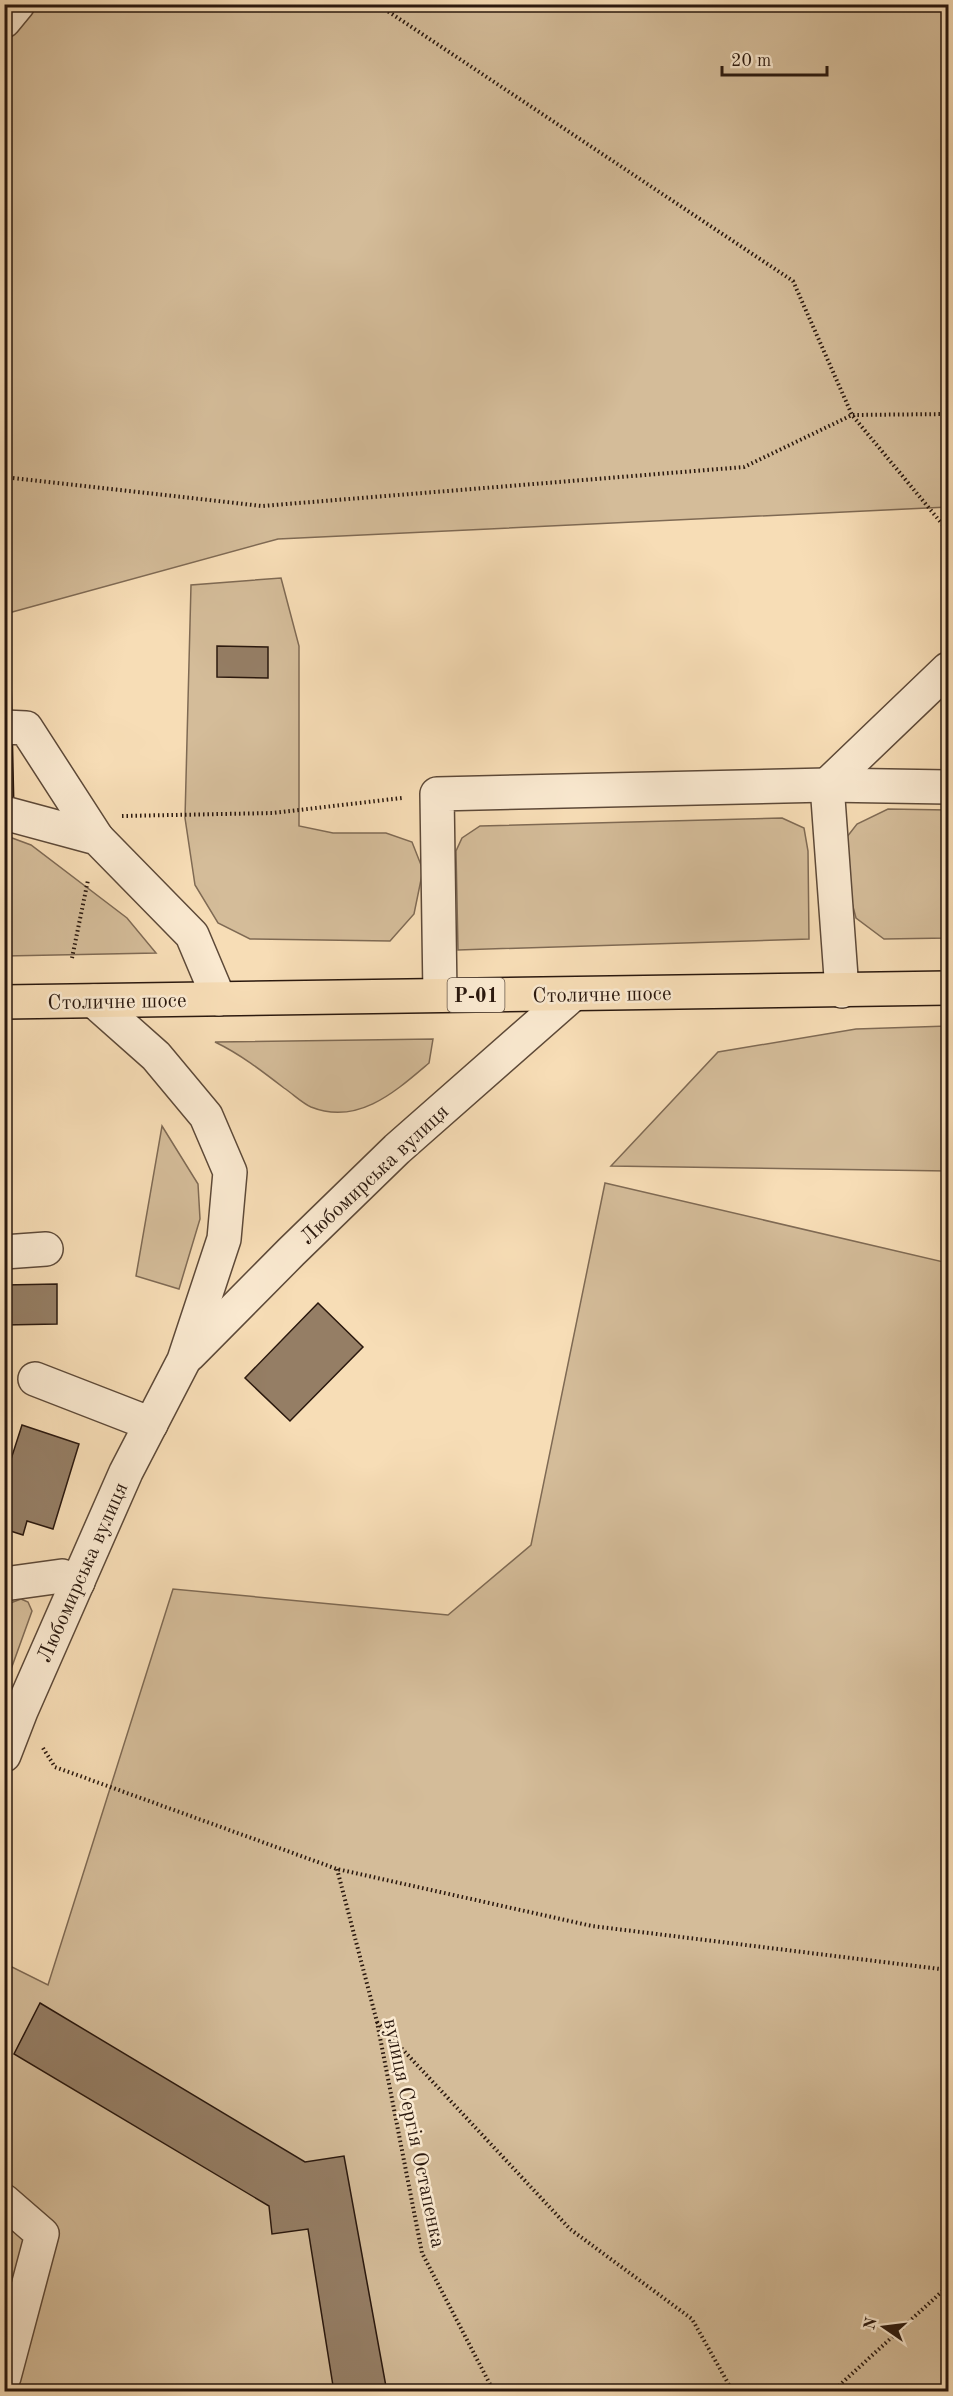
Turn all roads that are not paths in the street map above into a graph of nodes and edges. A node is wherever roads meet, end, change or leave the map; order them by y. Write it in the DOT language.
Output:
graph roads {
  1 [pos="18,4"];
  2 [pos="4,21"];
  3 [pos="948,669"];
  4 [pos="4,727"];
  5 [pos="827,786"];
  6 [pos="948,787"];
  7 [pos="4,813"];
  8 [pos="90,827"];
  9 [pos="948,988"];
  10 [pos="842,991"];
  11 [pos="572,994"];
  12 [pos="440,995"];
  13 [pos="219,999"];
  14 [pos="94,1001"];
  15 [pos="4,1002"];
  16 [pos="46,1249"];
  17 [pos="4,1252"];
  18 [pos="184,1360"];
  19 [pos="35,1379"];
  20 [pos="151,1424"];
  21 [pos="78,1582"];
  22 [pos="4,1584"];
  23 [pos="4,1755"];
  24 [pos="4,2201"];
  25 [pos="4,2377"];
  1 -- 2 [label="street"];
  3 -- 5 [label="street"];
  4 -- 8 [label="street"];
  5 -- 6 [label="street"];
  5 -- 10 [label="street"];
  5 -- 12 [label="street"];
  7 -- 8 [label="street"];
  8 -- 13 [label="street"];
  9 -- 10 [label="main road, Столичне шосе / Р-01"];
  10 -- 11 [label="main road, Столичне шосе / Р-01"];
  11 -- 12 [label="main road, Столичне шосе / Р-01"];
  11 -- 18 [label="street, Любомирська вулиця"];
  12 -- 13 [label="main road, Столичне шосе / Р-01"];
  13 -- 14 [label="main road, Столичне шосе / Р-01"];
  14 -- 15 [label="main road, Столичне шосе / Р-01"];
  14 -- 18 [label="street, Любомирська вулиця"];
  16 -- 17 [label="street"];
  18 -- 20 [label="street, Любомирська вулиця"];
  19 -- 20 [label="street"];
  20 -- 21 [label="street, Любомирська вулиця"];
  21 -- 22 [label="street"];
  21 -- 23 [label="street, Любомирська вулиця"];
  24 -- 25 [label="street"];
}
